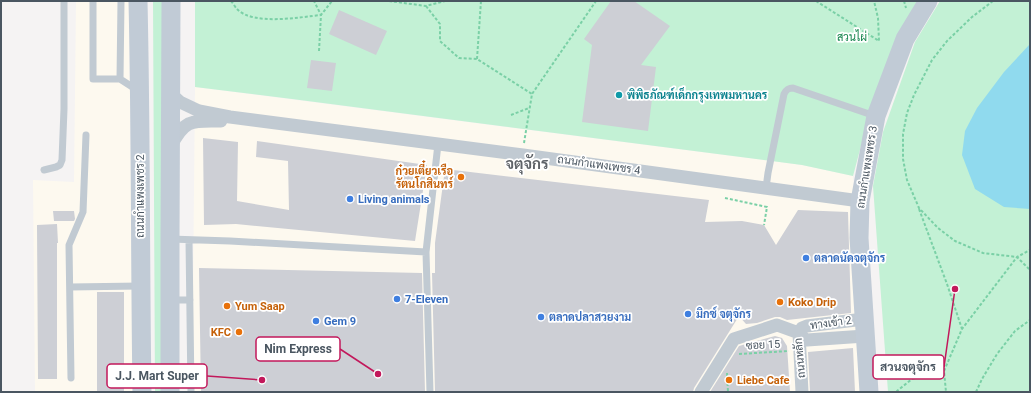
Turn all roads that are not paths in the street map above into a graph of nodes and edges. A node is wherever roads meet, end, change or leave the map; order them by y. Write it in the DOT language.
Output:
graph roads {
  1 [pos="64,1"];
  2 [pos="93,1"];
  3 [pos="120,1"];
  4 [pos="138,1"];
  5 [pos="172,1"];
  6 [pos="928,1"];
  7 [pos="120,79"];
  8 [pos="140,93"];
  9 [pos="170,93"];
  10 [pos="876,116"];
  11 [pos="267,122"];
  12 [pos="86,135"];
  13 [pos="438,144"];
  14 [pos="170,147"];
  15 [pos="44,170"];
  16 [pos="766,188"];
  17 [pos="860,201"];
  18 [pos="170,239"];
  19 [pos="189,240"];
  20 [pos="426,252"];
  21 [pos="140,286"];
  22 [pos="70,287"];
  23 [pos="170,300"];
  24 [pos="190,300"];
  25 [pos="865,327"];
  26 [pos="799,333"];
  27 [pos="71,378"];
  28 [pos="142,392"];
  29 [pos="170,392"];
  30 [pos="191,392"];
  31 [pos="430,392"];
  32 [pos="701,392"];
  33 [pos="802,392"];
  34 [pos="869,392"];
  1 -- 15 [label="lane"];
  2 -- 7 [label="lane"];
  3 -- 7 [label="lane"];
  4 -- 8 [label="main road, ถนนกำแพงเพชร 2"];
  5 -- 9 [label="main road"];
  6 -- 10 [label="main road, ถนนกำแพงเพชร 3"];
  7 -- 8 [label="lane"];
  8 -- 21 [label="main road, ถนนกำแพงเพชร 2"];
  9 -- 11 [label="street, ถนนกำแพงเพชร 4"];
  9 -- 14 [label="main road"];
  10 -- 16 [label="lane"];
  10 -- 17 [label="main road, ถนนกำแพงเพชร 3"];
  11 -- 13 [label="street, ถนนกำแพงเพชร 4"];
  11 -- 14 [label="street, ถนนกำแพงเพชร 4"];
  12 -- 22 [label="lane"];
  13 -- 16 [label="street, ถนนกำแพงเพชร 4"];
  13 -- 20 [label="lane"];
  14 -- 18 [label="main road"];
  16 -- 17 [label="street, ถนนกำแพงเพชร 4"];
  17 -- 25 [label="main road, ถนนกำแพงเพชร 3"];
  18 -- 19 [label="lane"];
  18 -- 23 [label="main road"];
  19 -- 20 [label="lane"];
  19 -- 24 [label="lane"];
  20 -- 31 [label="lane"];
  21 -- 22 [label="lane"];
  21 -- 28 [label="main road, ถนนกำแพงเพชร 2"];
  22 -- 27 [label="lane"];
  23 -- 24 [label="lane"];
  23 -- 29 [label="main road"];
  24 -- 30 [label="lane"];
  25 -- 26 [label="street, ทางเข้า 2"];
  25 -- 34 [label="main road, ถนนกำแพงเพชร 3"];
  26 -- 32 [label="street, ถนนหลัก"];
  26 -- 33 [label="street, ถนนหลัก"];
}
